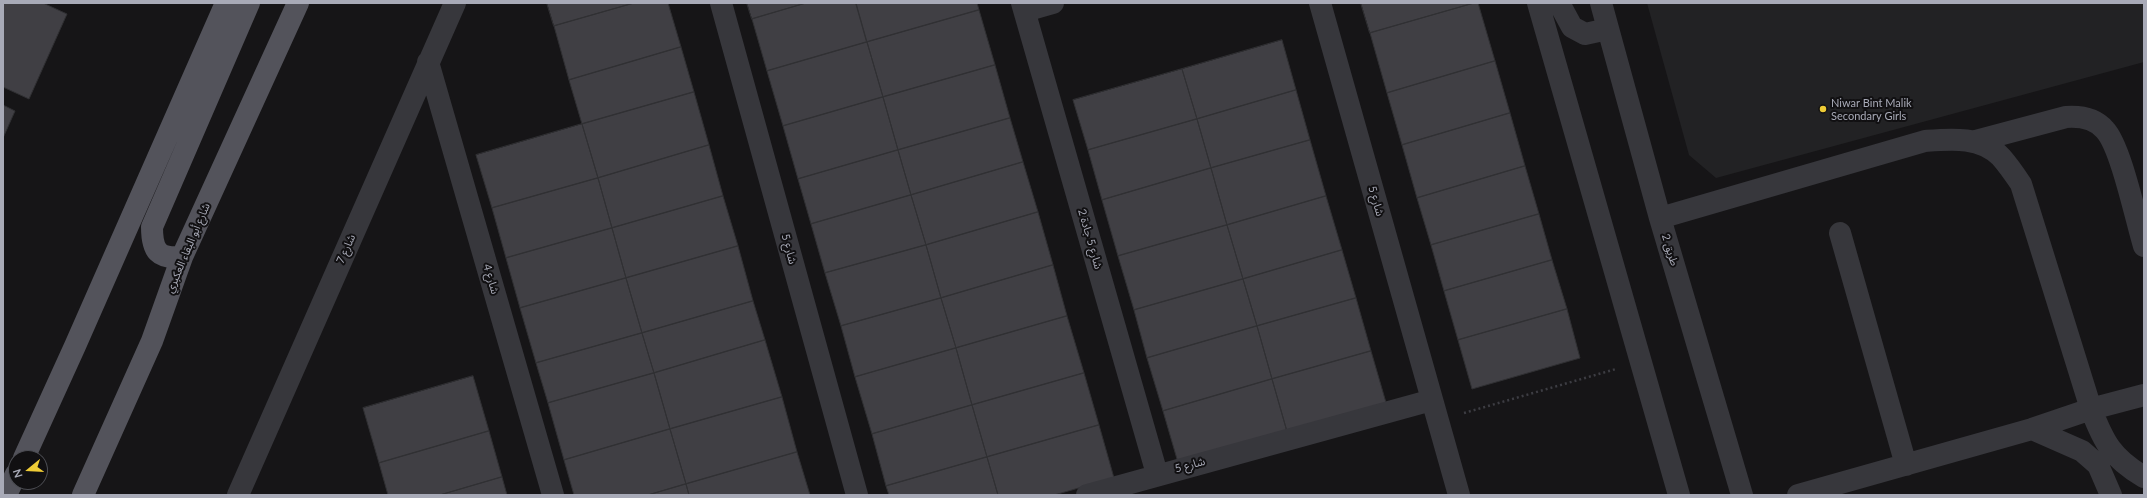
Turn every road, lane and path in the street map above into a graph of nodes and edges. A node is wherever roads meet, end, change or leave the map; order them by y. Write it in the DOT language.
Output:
graph roads {
  1 [pos="226,3"];
  2 [pos="249,3"];
  3 [pos="298,3"];
  4 [pos="455,3"];
  5 [pos="721,3"];
  6 [pos="1053,3"];
  7 [pos="1320,3"];
  8 [pos="1538,3"];
  9 [pos="1559,3"];
  10 [pos="1601,3"];
  11 [pos="1024,7"];
  12 [pos="1608,29"];
  13 [pos="428,62"];
  14 [pos="1976,141"];
  15 [pos="1660,218"];
  16 [pos="1840,233"];
  17 [pos="2144,246"];
  18 [pos="182,257"];
  19 [pos="1641,361"];
  20 [pos="2144,395"];
  21 [pos="1432,400"];
  22 [pos="2091,409"];
  23 [pos="1438,421"];
  24 [pos="2032,430"];
  25 [pos="28,450"];
  26 [pos="1906,465"];
  27 [pos="1157,474"];
  28 [pos="2144,477"];
  29 [pos="242,492"];
  30 [pos="83,495"];
  31 [pos="553,495"];
  32 [pos="857,495"];
  33 [pos="1087,495"];
  34 [pos="1459,495"];
  35 [pos="1679,495"];
  36 [pos="1742,495"];
  37 [pos="1798,495"];
  38 [pos="2111,495"];
  1 -- 25 [label="main road"];
  2 -- 18 [label="main road"];
  3 -- 18 [label="main road, شارع أبو البقاء العكبري"];
  4 -- 13 [label="street, شارع 7"];
  5 -- 32 [label="street, شارع 5"];
  6 -- 11 [label="street"];
  7 -- 21 [label="street, شارع 5"];
  8 -- 19 [label="street"];
  9 -- 12 [label="street"];
  10 -- 12 [label="street, طريق 2"];
  11 -- 27 [label="street, شارع 5 جادة 2"];
  12 -- 15 [label="street, طريق 2"];
  13 -- 29 [label="street, شارع 7"];
  13 -- 31 [label="street, شارع 4"];
  14 -- 15 [label="street"];
  14 -- 17 [label="street"];
  14 -- 22 [label="street"];
  15 -- 36 [label="street, طريق 2"];
  16 -- 26 [label="street"];
  18 -- 30 [label="main road, شارع أبو البقاء العكبري"];
  19 -- 23 [label="path"];
  19 -- 35 [label="street"];
  20 -- 22 [label="street"];
  21 -- 23 [label="street, شارع 5"];
  21 -- 27 [label="street, شارع 5"];
  22 -- 24 [label="street"];
  22 -- 28 [label="street"];
  23 -- 34 [label="street, شارع 5"];
  24 -- 26 [label="street"];
  24 -- 38 [label="street"];
  26 -- 37 [label="street"];
  27 -- 33 [label="street, شارع 5"];
}
